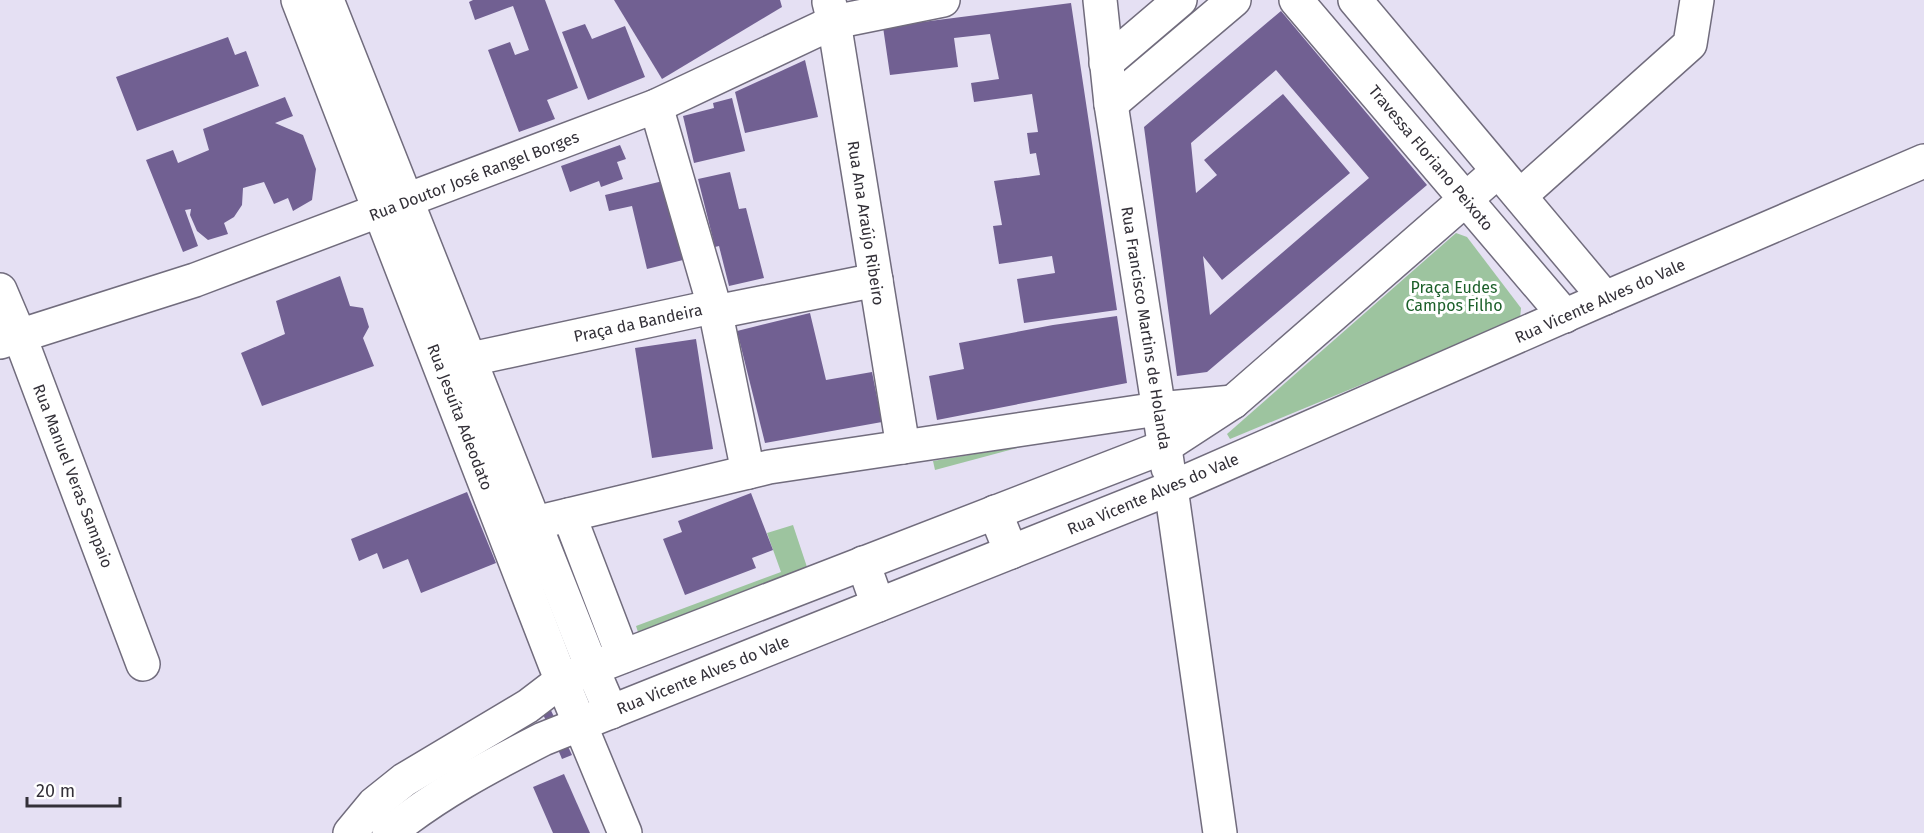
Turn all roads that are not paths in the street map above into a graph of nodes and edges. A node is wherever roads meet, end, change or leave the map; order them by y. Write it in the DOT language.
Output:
graph roads {
  1 [pos="298,0"];
  2 [pos="327,0"];
  3 [pos="943,0"];
  4 [pos="1100,0"];
  5 [pos="1180,0"];
  6 [pos="1234,0"];
  7 [pos="1296,0"];
  8 [pos="1355,0"];
  9 [pos="1697,0"];
  10 [pos="831,11"];
  11 [pos="1406,60"];
  12 [pos="1106,63"];
  13 [pos="1371,88"];
  14 [pos="1111,104"];
  15 [pos="656,106"];
  16 [pos="1924,161"];
  17 [pos="1498,171"];
  18 [pos="1520,196"];
  19 [pos="1465,199"];
  20 [pos="394,206"];
  21 [pos="876,280"];
  22 [pos="0,290"];
  23 [pos="1605,298"];
  24 [pos="715,309"];
  25 [pos="1565,316"];
  26 [pos="10,339"];
  27 [pos="471,359"];
  28 [pos="1233,402"];
  29 [pos="1158,409"];
  30 [pos="903,447"];
  31 [pos="1164,447"];
  32 [pos="748,472"];
  33 [pos="1171,488"];
  34 [pos="995,512"];
  35 [pos="569,515"];
  36 [pos="519,527"];
  37 [pos="1011,552"];
  38 [pos="863,563"];
  39 [pos="878,605"];
  40 [pos="623,656"];
  41 [pos="143,664"];
  42 [pos="592,668"];
  43 [pos="562,680"];
  44 [pos="611,712"];
  45 [pos="580,725"];
  46 [pos="1216,831"];
  47 [pos="350,833"];
  48 [pos="389,833"];
  49 [pos="625,833"];
  1 -- 20 [label="street, Rua Jesuíta Adeodato"];
  2 -- 20 [label="street, Rua Jesuíta Adeodato"];
  3 -- 10 [label="street, Rua Doutor José Rangel Borges"];
  4 -- 12 [label="street, Rua Francisco Martins de Holanda"];
  5 -- 12 [label="street"];
  6 -- 14 [label="street"];
  7 -- 13 [label="street, Travessa Floriano Peixoto"];
  8 -- 11 [label="street"];
  9 -- 18 [label="street"];
  10 -- 15 [label="street, Rua Doutor José Rangel Borges"];
  10 -- 21 [label="street, Rua Ana Araújo Ribeiro"];
  11 -- 13 [label="street"];
  11 -- 17 [label="street"];
  12 -- 14 [label="street, Rua Francisco Martins de Holanda"];
  13 -- 19 [label="street, Travessa Floriano Peixoto"];
  14 -- 29 [label="street, Rua Francisco Martins de Holanda"];
  15 -- 20 [label="street, Rua Doutor José Rangel Borges"];
  15 -- 24 [label="street"];
  16 -- 23 [label="street, Rua Vicente Alves do Vale"];
  17 -- 18 [label="street"];
  17 -- 19 [label="street"];
  18 -- 23 [label="street"];
  19 -- 25 [label="street, Travessa Floriano Peixoto"];
  19 -- 28 [label="street"];
  20 -- 26 [label="street, Rua Doutor José Rangel Borges"];
  20 -- 27 [label="street, Rua Jesuíta Adeodato"];
  20 -- 36 [label="street, Rua Jesuíta Adeodato"];
  21 -- 24 [label="street, Praça da Bandeira"];
  21 -- 30 [label="street, Rua Ana Araújo Ribeiro"];
  22 -- 26 [label="street, Rua Manuel Veras Sampaio"];
  23 -- 25 [label="street, Rua Vicente Alves do Vale"];
  24 -- 27 [label="street, Praça da Bandeira"];
  24 -- 32 [label="street"];
  25 -- 33 [label="street, Rua Vicente Alves do Vale"];
  26 -- 41 [label="street, Rua Manuel Veras Sampaio"];
  27 -- 36 [label="street, Rua Jesuíta Adeodato"];
  28 -- 29 [label="street"];
  28 -- 31 [label="street"];
  29 -- 30 [label="street"];
  29 -- 31 [label="street, Rua Francisco Martins de Holanda"];
  30 -- 32 [label="street"];
  31 -- 33 [label="street, Rua Francisco Martins de Holanda"];
  31 -- 34 [label="street"];
  32 -- 35 [label="street"];
  33 -- 37 [label="street, Rua Vicente Alves do Vale"];
  33 -- 46 [label="street, Rua Francisco Martins de Holanda"];
  34 -- 37 [label="street"];
  34 -- 38 [label="street"];
  35 -- 36 [label="street"];
  35 -- 40 [label="street"];
  36 -- 42 [label="street, Rua Jesuíta Adeodato"];
  36 -- 43 [label="street, Rua Jesuíta Adeodato"];
  37 -- 39 [label="street, Rua Vicente Alves do Vale"];
  38 -- 39 [label="street"];
  38 -- 40 [label="street"];
  39 -- 44 [label="street, Rua Vicente Alves do Vale"];
  40 -- 42 [label="street"];
  42 -- 43 [label="street"];
  42 -- 44 [label="street, Rua Jesuíta Adeodato"];
  43 -- 45 [label="street, Rua Jesuíta Adeodato"];
  43 -- 47 [label="street"];
  44 -- 45 [label="street, Rua Vicente Alves do Vale"];
  45 -- 48 [label="street, Rua Vicente Alves do Vale"];
  45 -- 49 [label="street, Rua Jesuíta Adeodato"];
}
